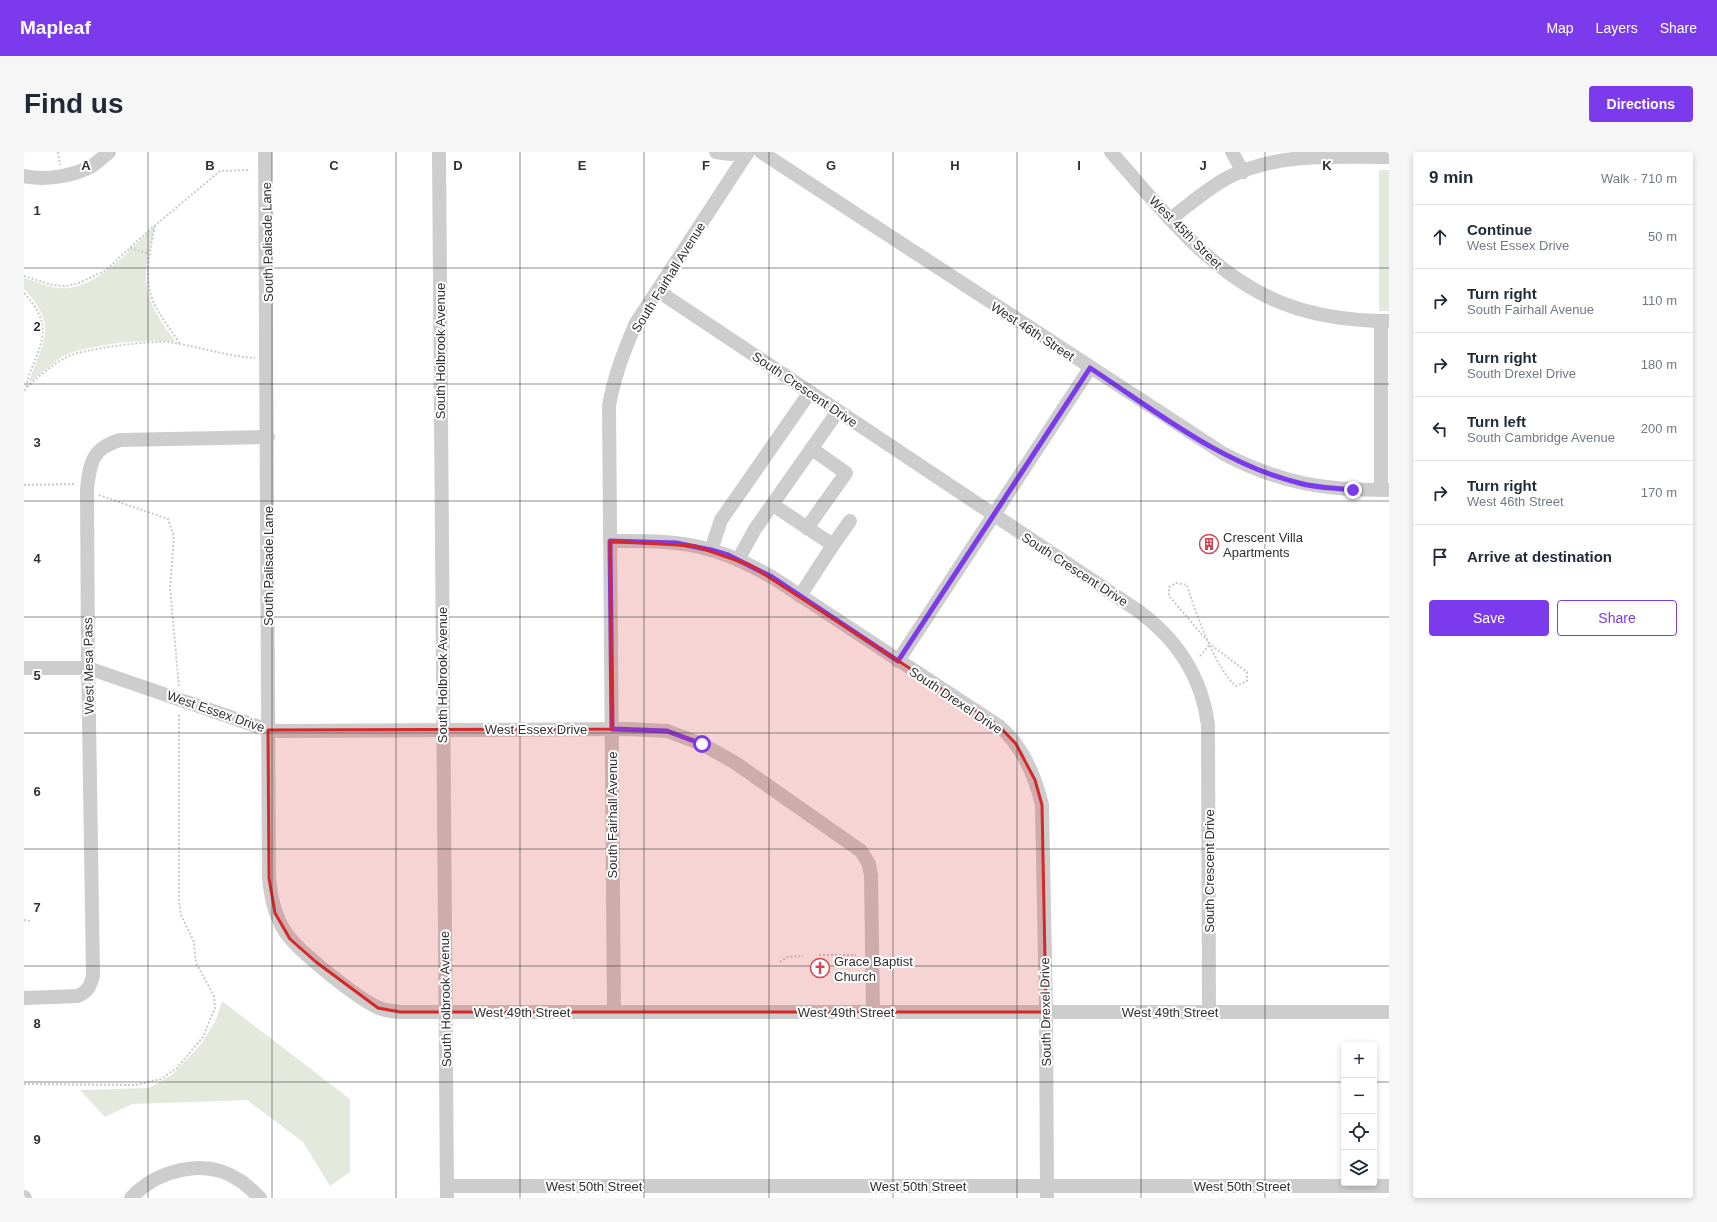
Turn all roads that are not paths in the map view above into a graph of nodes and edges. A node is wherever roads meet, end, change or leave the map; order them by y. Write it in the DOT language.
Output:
graph roads {
  1 [pos="109,152"];
  2 [pos="265,152"];
  3 [pos="439,152"];
  4 [pos="716,152"];
  5 [pos="742,152"];
  6 [pos="748,152"];
  7 [pos="761,152"];
  8 [pos="1111,152"];
  9 [pos="1232,152"];
  10 [pos="1311,155"];
  11 [pos="1275,157"];
  12 [pos="1389,157"];
  13 [pos="1243,172"];
  14 [pos="24,176"];
  15 [pos="1170,219"];
  16 [pos="658,291"];
  17 [pos="1385,321"];
  18 [pos="1090,368"];
  19 [pos="810,392"];
  20 [pos="838,411"];
  21 [pos="268,437"];
  22 [pos="812,449"];
  23 [pos="1385,490"];
  24 [pos="773,504"];
  25 [pos="994,515"];
  26 [pos="850,521"];
  27 [pos="807,528"];
  28 [pos="610,541"];
  29 [pos="833,545"];
  30 [pos="711,550"];
  31 [pos="738,560"];
  32 [pos="800,596"];
  33 [pos="898,661"];
  34 [pos="24,668"];
  35 [pos="88,668"];
  36 [pos="612,729"];
  37 [pos="268,730"];
  38 [pos="442,730"];
  39 [pos="317,964"];
  40 [pos="24,998"];
  41 [pos="445,1012"];
  42 [pos="614,1012"];
  43 [pos="873,1012"];
  44 [pos="1046,1012"];
  45 [pos="1389,1012"];
  46 [pos="1209,1013"];
  47 [pos="1389,1186"];
  48 [pos="447,1192"];
  49 [pos="1047,1192"];
  50 [pos="131,1198"];
  51 [pos="260,1198"];
  1 -- 14 [label="street"];
  2 -- 21 [label="street, South Palisade Lane"];
  3 -- 38 [label="street, South Holbrook Avenue"];
  4 -- 5 [label="street"];
  6 -- 16 [label="street, South Fairhall Avenue"];
  7 -- 18 [label="street, West 46th Street"];
  8 -- 15 [label="street, West 45th Street"];
  9 -- 13 [label="street"];
  10 -- 11 [label="street"];
  10 -- 12 [label="street"];
  11 -- 13 [label="street"];
  13 -- 15 [label="street"];
  15 -- 17 [label="street, West 45th Street"];
  16 -- 19 [label="street, South Crescent Drive"];
  16 -- 28 [label="street, South Fairhall Avenue"];
  17 -- 23 [label="street"];
  18 -- 23 [label="street, West 46th Street"];
  18 -- 25 [label="street"];
  19 -- 20 [label="street, South Crescent Drive"];
  19 -- 30 [label="street"];
  20 -- 22 [label="street"];
  20 -- 25 [label="street, South Crescent Drive"];
  21 -- 35 [label="street, West Mesa Pass"];
  21 -- 37 [label="street, South Palisade Lane"];
  22 -- 24 [label="street"];
  22 -- 27 [label="street"];
  24 -- 27 [label="street"];
  24 -- 31 [label="street"];
  25 -- 33 [label="street"];
  25 -- 46 [label="street, South Crescent Drive"];
  26 -- 29 [label="street"];
  27 -- 29 [label="street"];
  28 -- 30 [label="street, South Drexel Drive"];
  28 -- 36 [label="street, South Fairhall Avenue"];
  29 -- 32 [label="street"];
  30 -- 31 [label="street, South Drexel Drive"];
  31 -- 32 [label="street, South Drexel Drive"];
  32 -- 33 [label="street, South Drexel Drive"];
  33 -- 44 [label="street, South Drexel Drive"];
  34 -- 35 [label="street, West Essex Drive"];
  35 -- 37 [label="street, West Essex Drive"];
  35 -- 40 [label="street, West Mesa Pass"];
  36 -- 38 [label="street, West Essex Drive"];
  36 -- 42 [label="street, South Fairhall Avenue"];
  36 -- 43 [label="street, West Essex Drive"];
  37 -- 38 [label="street, West Essex Drive"];
  37 -- 39 [label="street, South Palisade Lane"];
  38 -- 41 [label="street, South Holbrook Avenue"];
  39 -- 41 [label="street, West 49th Street"];
  41 -- 42 [label="street, West 49th Street"];
  41 -- 48 [label="street, South Holbrook Avenue"];
  42 -- 43 [label="street, West 49th Street"];
  43 -- 44 [label="street, West 49th Street"];
  44 -- 46 [label="street, West 49th Street"];
  44 -- 49 [label="street, South Drexel Drive"];
  45 -- 46 [label="street, West 49th Street"];
  47 -- 49 [label="street, West 50th Street"];
  48 -- 49 [label="street, West 50th Street"];
  50 -- 51 [label="street"];
}
